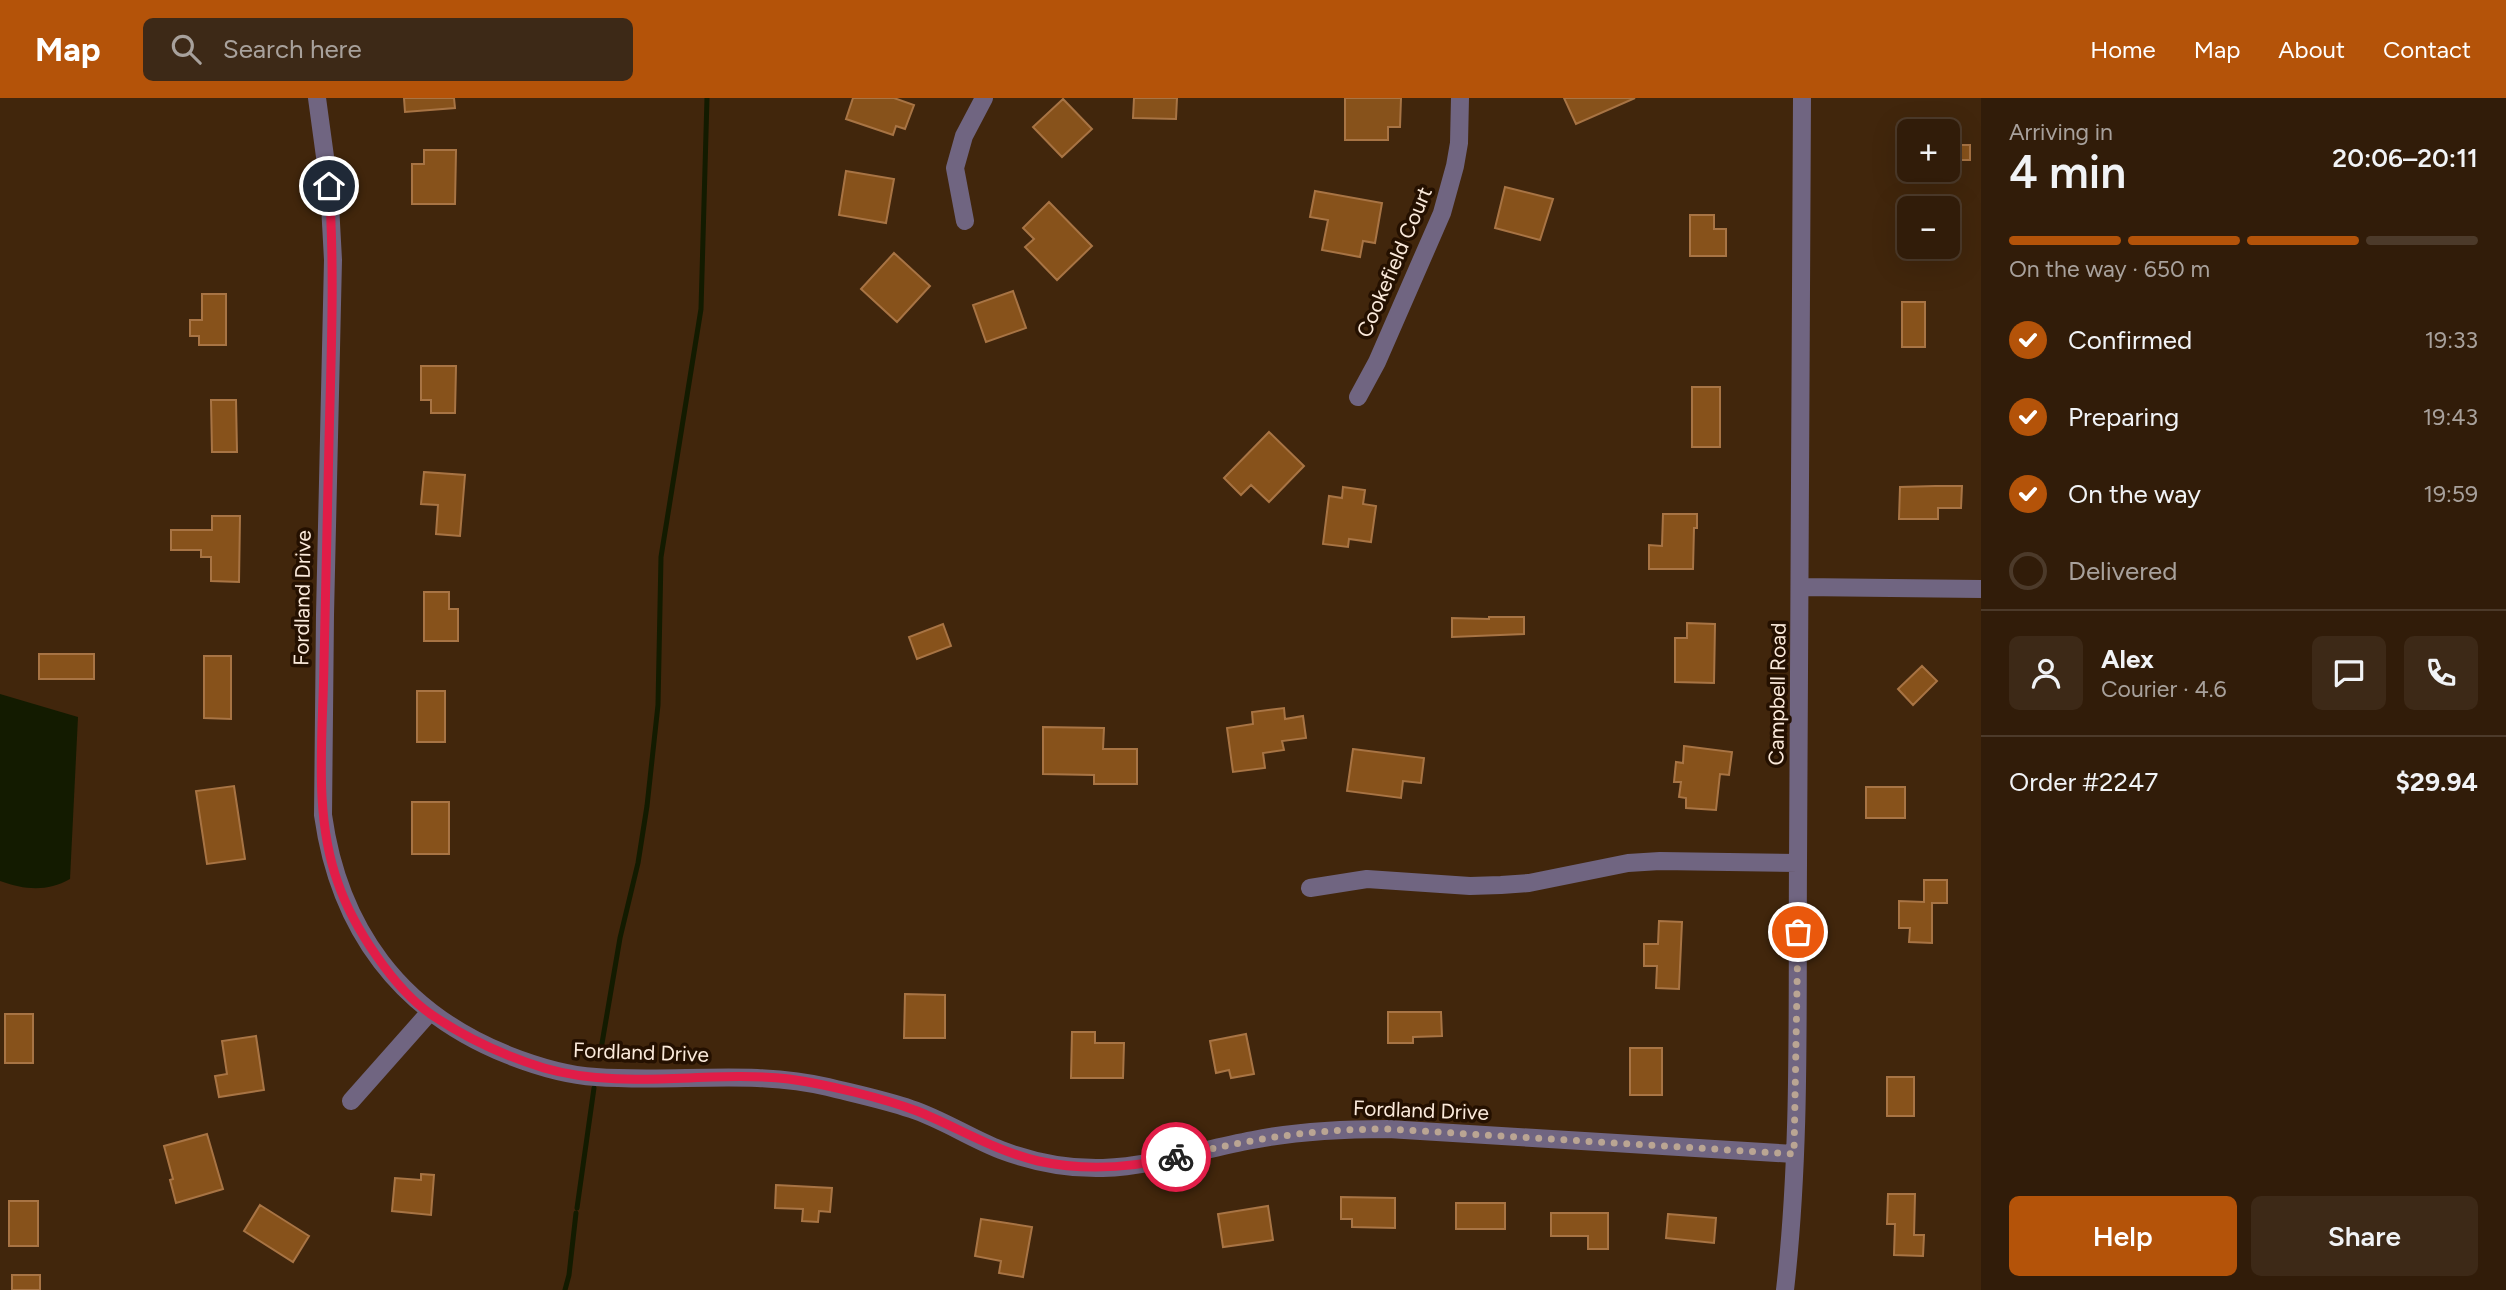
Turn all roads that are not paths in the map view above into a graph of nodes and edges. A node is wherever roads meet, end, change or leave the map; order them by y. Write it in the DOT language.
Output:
graph roads {
  1 [pos="317,98"];
  2 [pos="984,98"];
  3 [pos="1460,98"];
  4 [pos="1802,98"];
  5 [pos="965,221"];
  6 [pos="1358,397"];
  7 [pos="1801,587"];
  8 [pos="1981,589"];
  9 [pos="1798,863"];
  10 [pos="1310,888"];
  11 [pos="429,1013"];
  12 [pos="351,1101"];
  13 [pos="1794,1154"];
  14 [pos="1785,1290"];
  1 -- 11 [label="street, Fordland Drive"];
  2 -- 5 [label="street"];
  3 -- 6 [label="street, Cookefield Court"];
  4 -- 7 [label="street, Campbell Road"];
  7 -- 8 [label="street"];
  7 -- 9 [label="street, Campbell Road"];
  9 -- 10 [label="street"];
  9 -- 13 [label="street, Campbell Road"];
  11 -- 12 [label="street"];
  11 -- 13 [label="street, Fordland Drive"];
  13 -- 14 [label="street, Campbell Road"];
}
